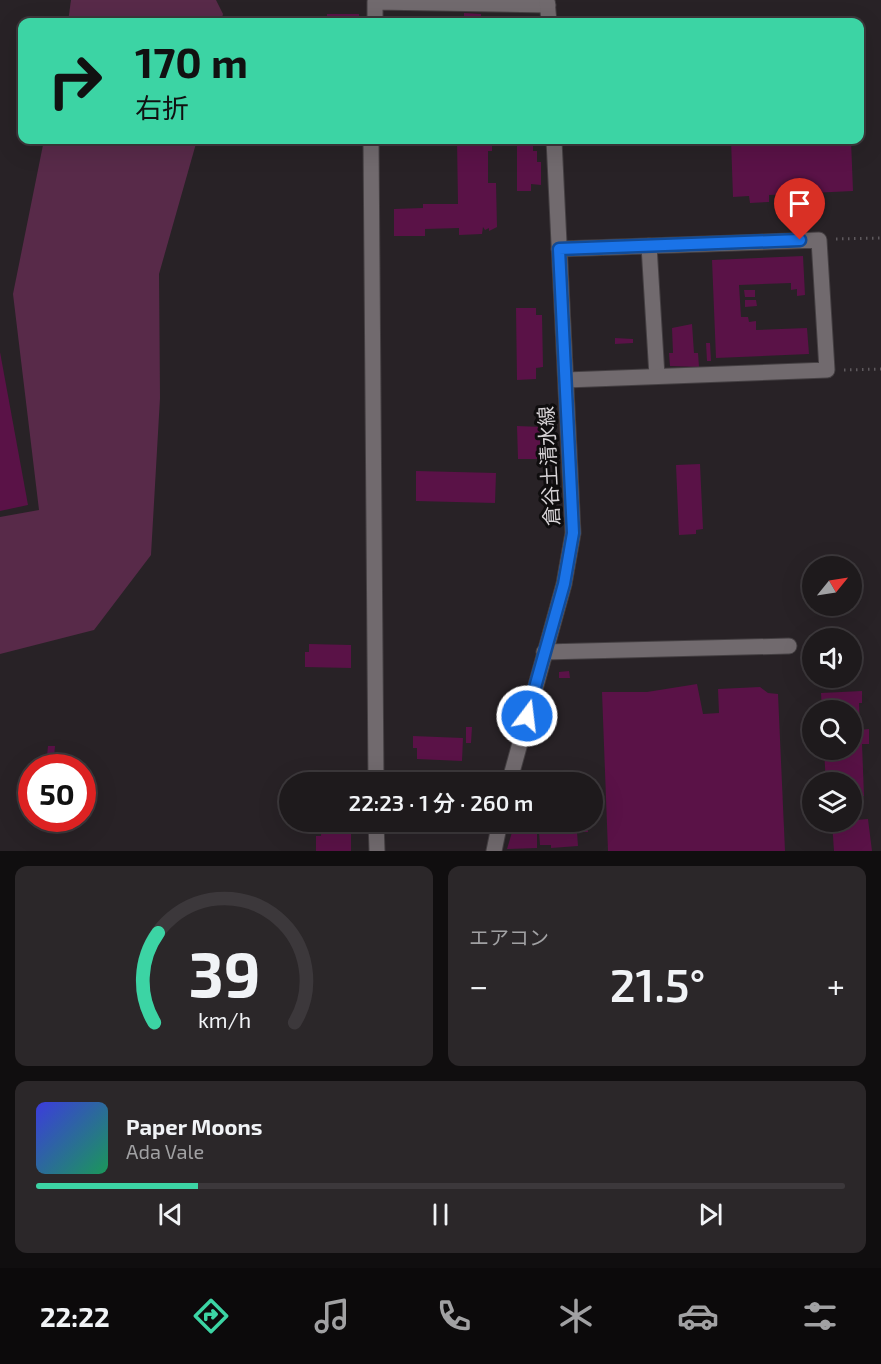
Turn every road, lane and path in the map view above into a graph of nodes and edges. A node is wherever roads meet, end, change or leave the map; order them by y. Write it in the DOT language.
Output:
graph roads {
  1 [pos="548,3"];
  2 [pos="375,18"];
  3 [pos="549,18"];
  4 [pos="371,144"];
  5 [pos="554,144"];
  6 [pos="881,238"];
  7 [pos="819,240"];
  8 [pos="650,246"];
  9 [pos="559,249"];
  10 [pos="881,369"];
  11 [pos="827,370"];
  12 [pos="657,376"];
  13 [pos="566,380"];
  14 [pos="789,646"];
  15 [pos="544,652"];
  16 [pos="376,772"];
  17 [pos="512,772"];
  18 [pos="376,832"];
  19 [pos="498,832"];
  20 [pos="376,851"];
  21 [pos="494,851"];
  1 -- 2 [label="street"];
  1 -- 3 [label="street"];
  4 -- 16 [label="street"];
  5 -- 9 [label="street, 倉谷土清水線"];
  6 -- 7 [label="path"];
  7 -- 8 [label="street"];
  7 -- 11 [label="street"];
  8 -- 9 [label="street"];
  8 -- 12 [label="street"];
  9 -- 13 [label="street, 倉谷土清水線"];
  10 -- 11 [label="path"];
  11 -- 12 [label="street"];
  12 -- 13 [label="street"];
  13 -- 15 [label="street, 倉谷土清水線"];
  14 -- 15 [label="street"];
  15 -- 17 [label="street, 倉谷土清水線"];
  18 -- 20 [label="street"];
  19 -- 21 [label="street"];
}
